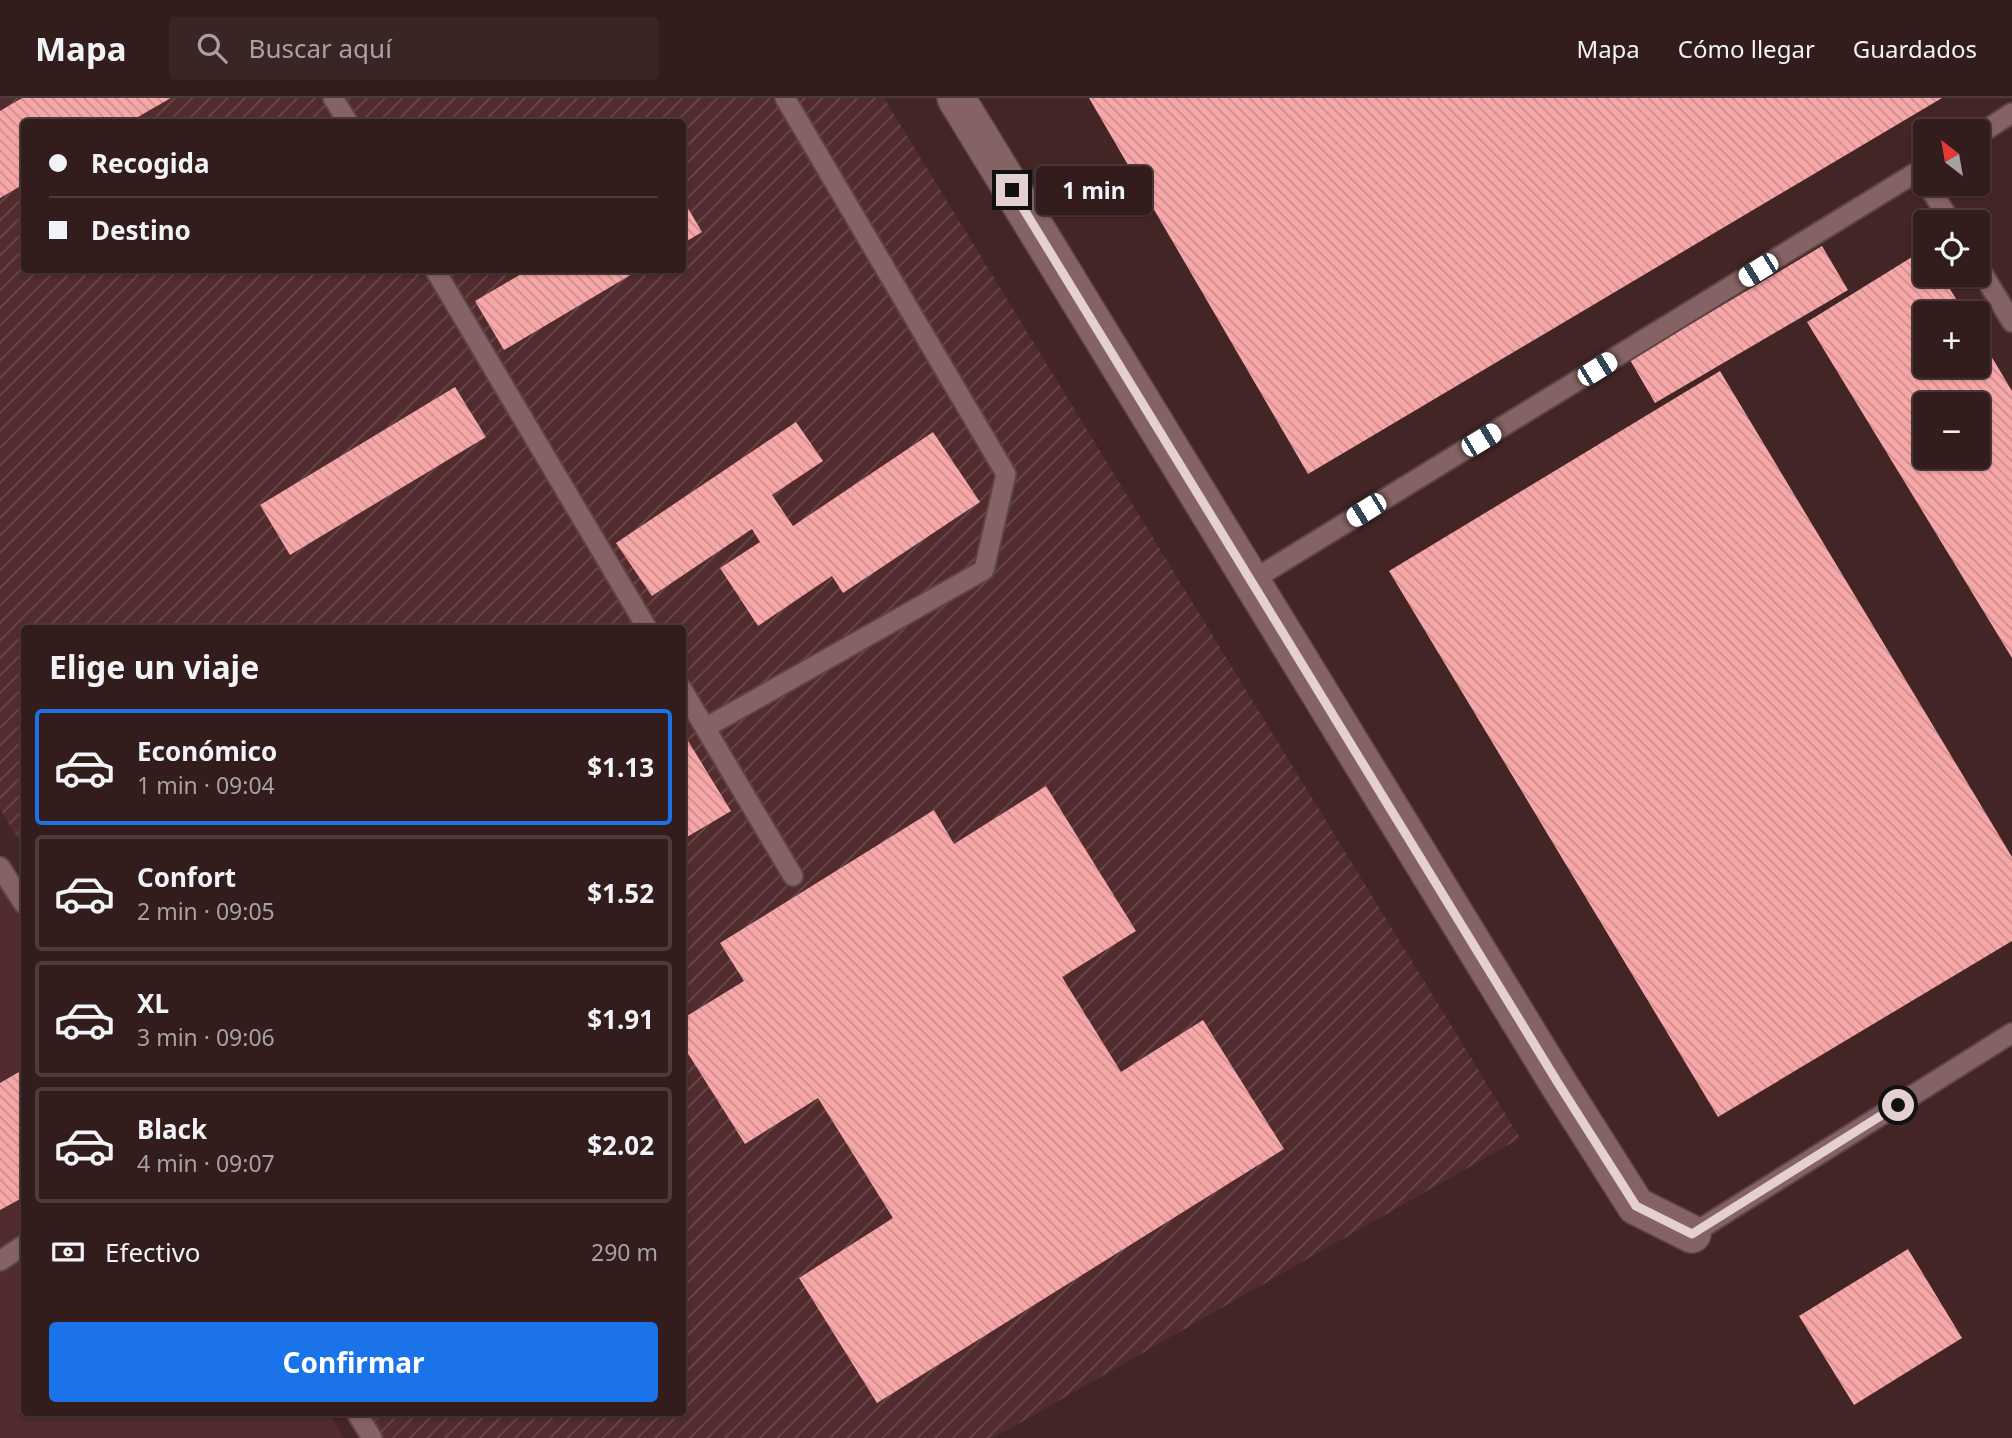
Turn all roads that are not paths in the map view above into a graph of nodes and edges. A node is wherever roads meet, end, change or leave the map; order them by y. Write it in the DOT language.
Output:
graph roads {
  1 [pos="333,98"];
  2 [pos="785,98"];
  3 [pos="956,98"];
  4 [pos="2012,113"];
  5 [pos="346,119"];
  6 [pos="1990,127"];
  7 [pos="1913,182"];
  8 [pos="437,273"];
  9 [pos="1990,286"];
  10 [pos="2012,322"];
  11 [pos="1251,581"];
  12 [pos="645,625"];
  13 [pos="686,696"];
  14 [pos="705,728"];
  15 [pos="0,867"];
  16 [pos="793,876"];
  17 [pos="21,899"];
  18 [pos="2012,1033"];
  19 [pos="1692,1234"];
  20 [pos="21,1247"];
  21 [pos="0,1261"];
  22 [pos="358,1416"];
  23 [pos="372,1438"];
  1 -- 5 [label="lane"];
  2 -- 14 [label="lane"];
  3 -- 11 [label="street"];
  4 -- 6 [label="lane"];
  7 -- 11 [label="lane"];
  8 -- 12 [label="lane"];
  9 -- 10 [label="lane"];
  11 -- 19 [label="street"];
  13 -- 14 [label="lane"];
  14 -- 16 [label="lane"];
  15 -- 17 [label="lane"];
  18 -- 19 [label="lane"];
  20 -- 21 [label="lane"];
  22 -- 23 [label="lane"];
}
